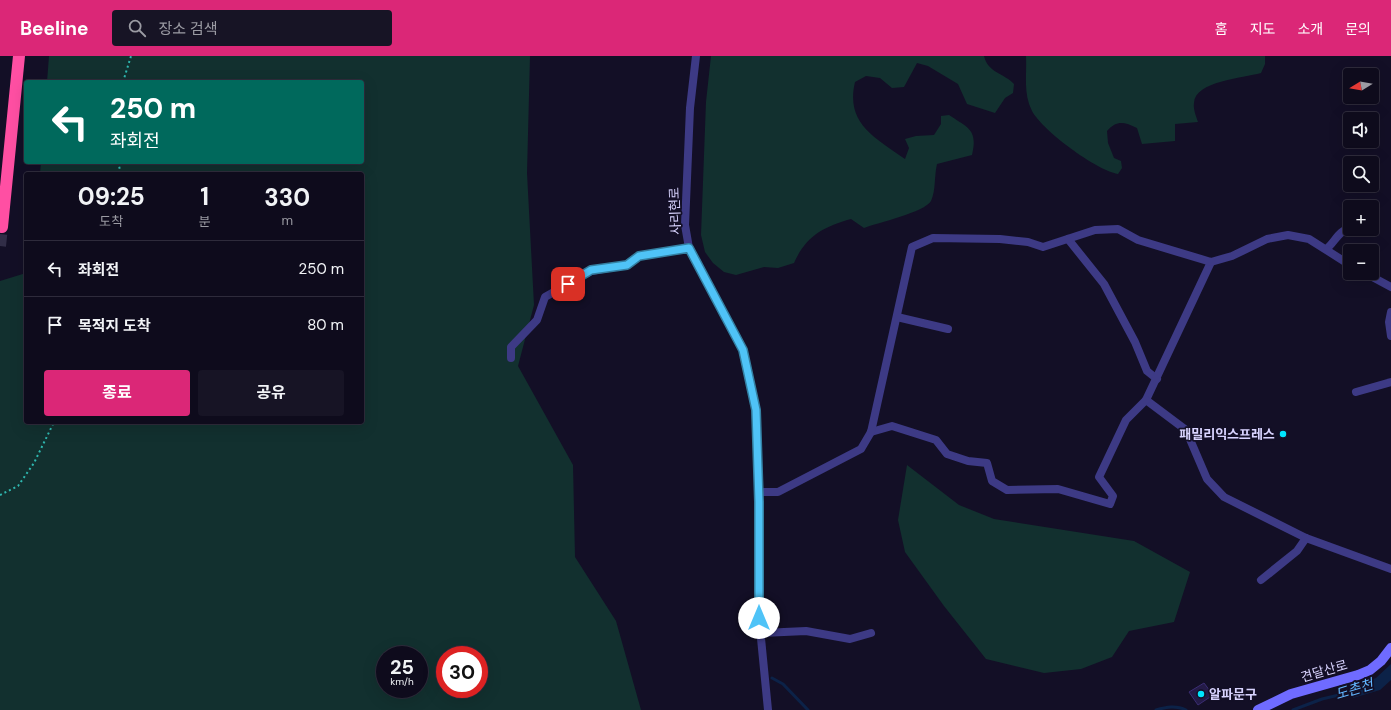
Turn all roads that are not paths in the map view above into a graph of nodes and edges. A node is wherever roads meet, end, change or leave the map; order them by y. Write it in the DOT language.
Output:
graph roads {
  1 [pos="19,56"];
  2 [pos="696,56"];
  3 [pos="2,226"];
  4 [pos="1343,232"];
  5 [pos="1068,239"];
  6 [pos="689,248"];
  7 [pos="1326,250"];
  8 [pos="1343,261"];
  9 [pos="1210,262"];
  10 [pos="1378,280"];
  11 [pos="1391,287"];
  12 [pos="1391,312"];
  13 [pos="897,317"];
  14 [pos="948,329"];
  15 [pos="1391,336"];
  16 [pos="511,358"];
  17 [pos="1157,379"];
  18 [pos="1391,382"];
  19 [pos="1356,392"];
  20 [pos="1146,400"];
  21 [pos="871,432"];
  22 [pos="759,492"];
  23 [pos="1306,538"];
  24 [pos="1391,569"];
  25 [pos="1261,580"];
  26 [pos="760,633"];
  27 [pos="871,633"];
  28 [pos="1391,648"];
  29 [pos="768,710"];
  30 [pos="1258,710"];
  1 -- 3 [label="highway"];
  2 -- 6 [label="street, 사리현로"];
  4 -- 7 [label="street"];
  5 -- 9 [label="street"];
  5 -- 13 [label="street"];
  5 -- 17 [label="street"];
  6 -- 16 [label="street"];
  6 -- 22 [label="street, 사리현로"];
  7 -- 8 [label="street"];
  7 -- 9 [label="street"];
  9 -- 17 [label="street"];
  10 -- 11 [label="street"];
  12 -- 15 [label="street"];
  13 -- 14 [label="street"];
  13 -- 21 [label="street"];
  17 -- 20 [label="street"];
  18 -- 19 [label="street"];
  20 -- 21 [label="street"];
  20 -- 23 [label="street"];
  21 -- 22 [label="street"];
  22 -- 26 [label="street, 사리현로"];
  23 -- 24 [label="street"];
  23 -- 25 [label="street"];
  26 -- 27 [label="street"];
  26 -- 29 [label="street, 사리현로"];
  28 -- 30 [label="street, 견달산로"];
}
